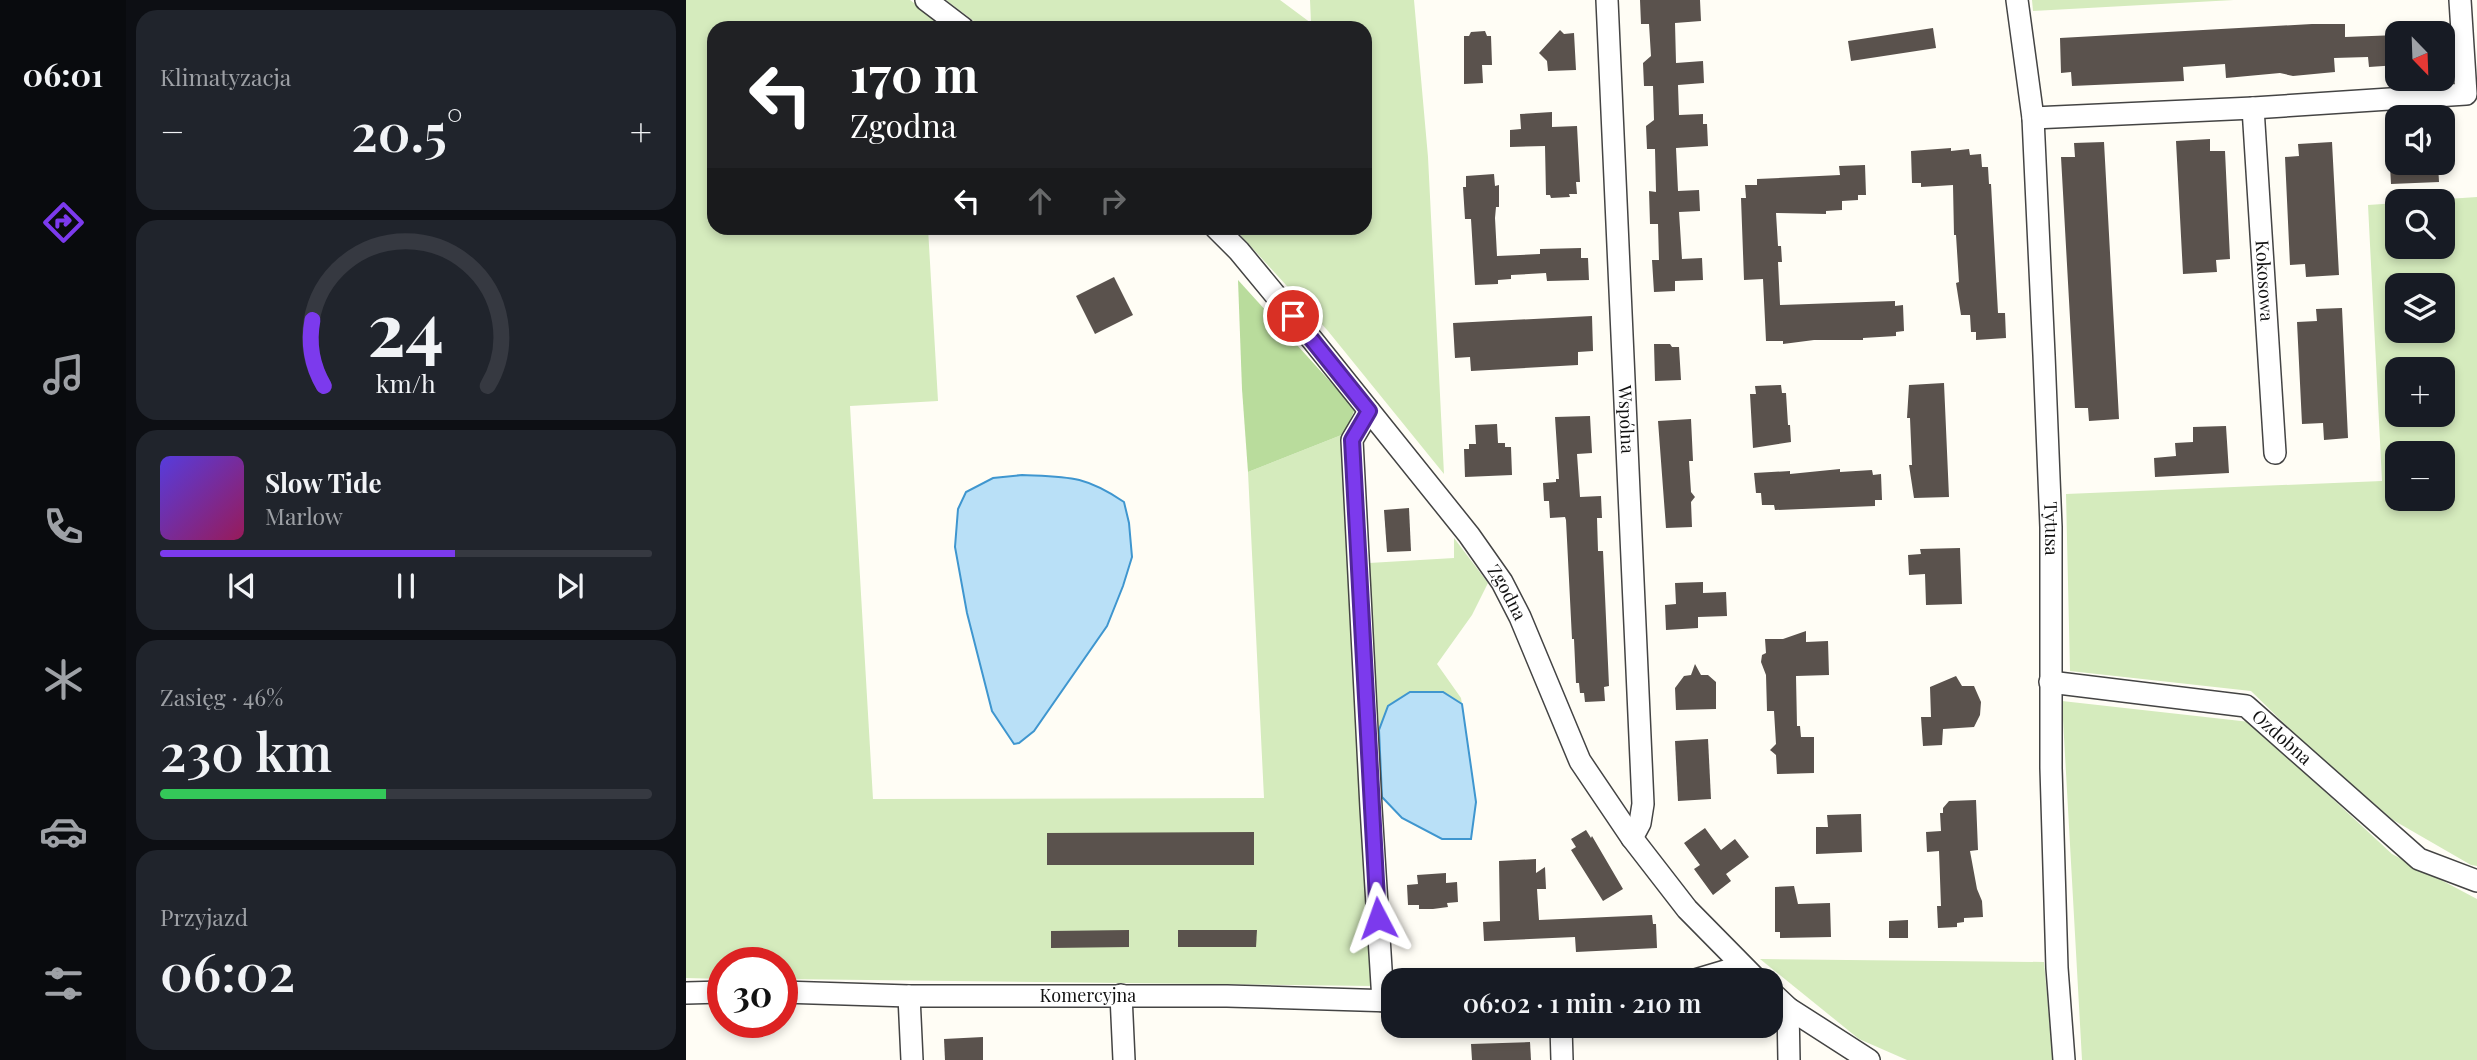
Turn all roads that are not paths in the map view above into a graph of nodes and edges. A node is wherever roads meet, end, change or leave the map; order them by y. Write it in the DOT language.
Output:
graph roads {
  1 [pos="926,0"];
  2 [pos="1607,0"];
  3 [pos="2017,0"];
  4 [pos="2460,0"];
  5 [pos="954,21"];
  6 [pos="2253,108"];
  7 [pos="2033,118"];
  8 [pos="1222,235"];
  9 [pos="1369,411"];
  10 [pos="2275,453"];
  11 [pos="2050,682"];
  12 [pos="1632,838"];
  13 [pos="2477,881"];
  14 [pos="1385,968"];
  15 [pos="1745,968"];
  16 [pos="707,992"];
  17 [pos="686,993"];
  18 [pos="798,993"];
  19 [pos="1121,995"];
  20 [pos="909,996"];
  21 [pos="1381,1001"];
  22 [pos="1783,1003"];
  23 [pos="1788,1008"];
  24 [pos="1561,1038"];
  25 [pos="912,1060"];
  26 [pos="1124,1060"];
  27 [pos="1562,1060"];
  28 [pos="1788,1060"];
  29 [pos="1869,1060"];
  30 [pos="2064,1060"];
  1 -- 5 [label="street"];
  2 -- 12 [label="street, Wspólna"];
  3 -- 7 [label="street, Tytusa"];
  4 -- 6 [label="street"];
  6 -- 7 [label="street"];
  6 -- 10 [label="street, Kokosowa"];
  7 -- 11 [label="street, Tytusa"];
  8 -- 9 [label="street, Zgodna"];
  9 -- 12 [label="street, Zgodna"];
  9 -- 14 [label="street"];
  11 -- 13 [label="street, Ozdobna"];
  11 -- 30 [label="street, Tytusa"];
  12 -- 15 [label="street, Zgodna"];
  16 -- 17 [label="street"];
  18 -- 20 [label="street, Komercyjna"];
  19 -- 20 [label="street, Komercyjna"];
  19 -- 21 [label="street, Komercyjna"];
  19 -- 26 [label="street"];
  20 -- 25 [label="street"];
  22 -- 23 [label="street"];
  23 -- 28 [label="street"];
  23 -- 29 [label="street"];
  24 -- 27 [label="street"];
}
